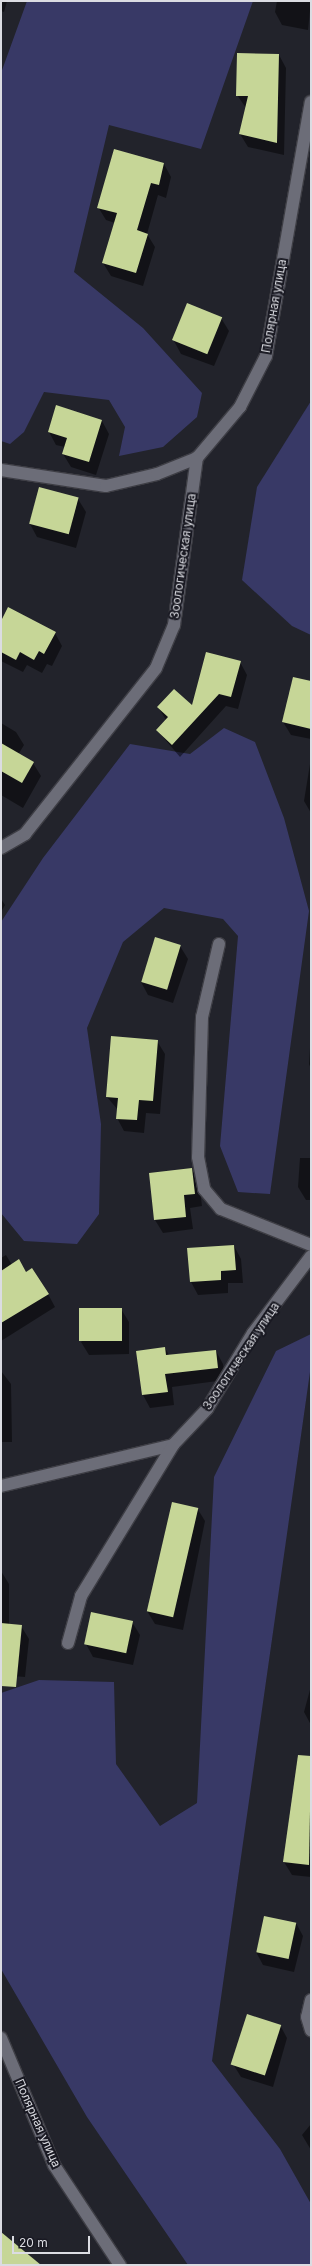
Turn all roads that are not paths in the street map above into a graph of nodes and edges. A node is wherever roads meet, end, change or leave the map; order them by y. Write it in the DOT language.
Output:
graph roads {
  1 [pos="311,102"];
  2 [pos="197,458"];
  3 [pos="1,470"];
  4 [pos="1,848"];
  5 [pos="219,944"];
  6 [pos="311,1245"];
  7 [pos="311,1256"];
  8 [pos="173,1445"];
  9 [pos="1,1486"];
  10 [pos="68,1643"];
  11 [pos="311,2000"];
  12 [pos="311,2030"];
  13 [pos="1,2038"];
  14 [pos="120,2265"];
  1 -- 2 [label="street, Полярная улица"];
  2 -- 3 [label="street, Полярная улица"];
  2 -- 4 [label="street, Зоологическая улица"];
  5 -- 6 [label="street"];
  7 -- 8 [label="street, Зоологическая улица"];
  8 -- 9 [label="street"];
  8 -- 10 [label="street, Зоологическая улица"];
  11 -- 12 [label="street"];
  13 -- 14 [label="street, Полярная улица"];
}
